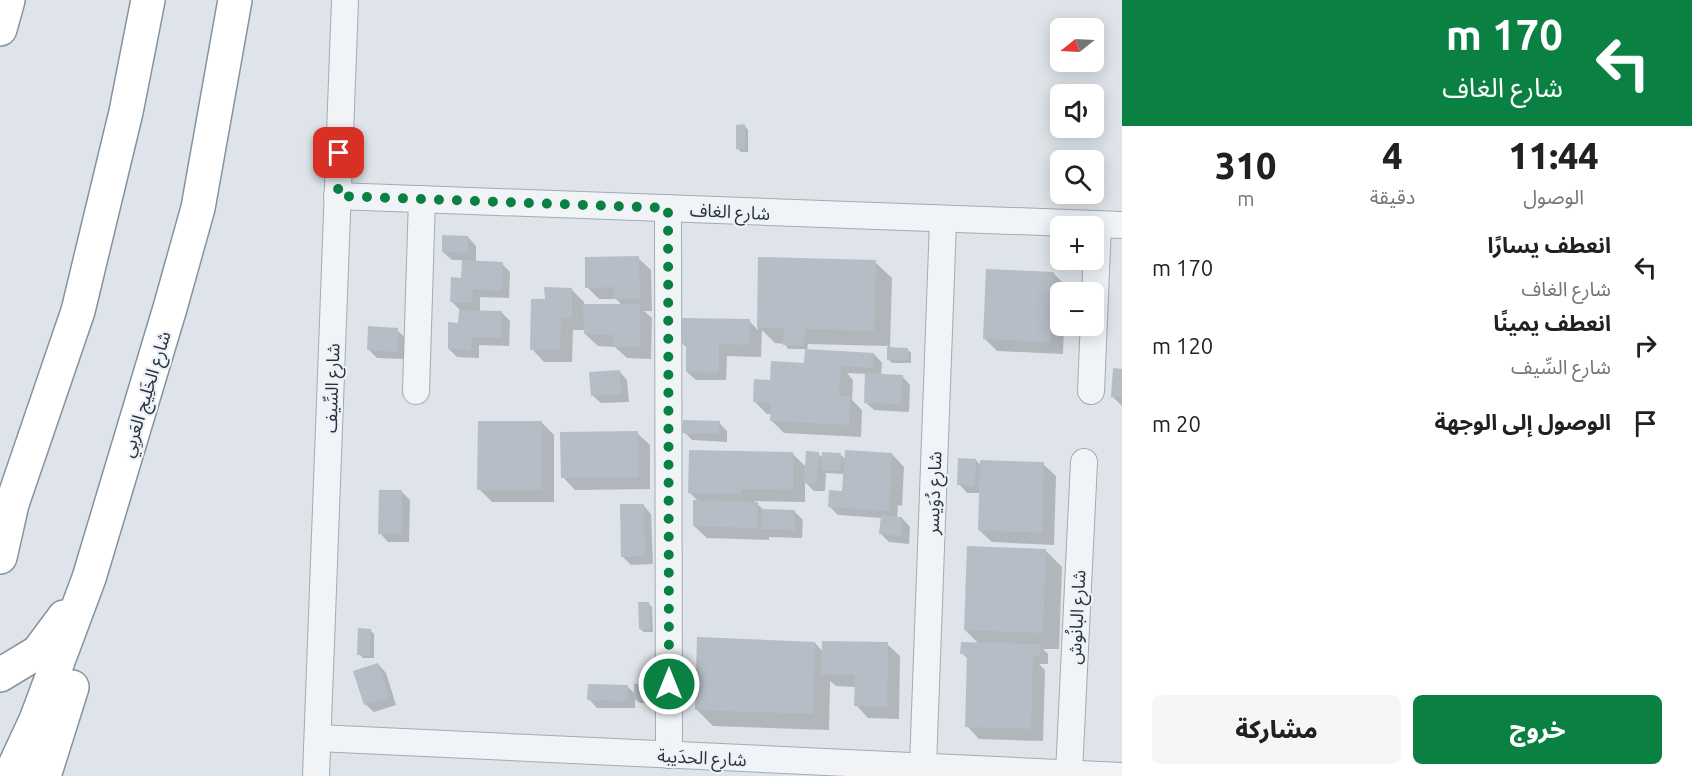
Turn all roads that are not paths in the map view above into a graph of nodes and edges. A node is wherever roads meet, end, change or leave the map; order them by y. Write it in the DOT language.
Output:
graph roads {
  1 [pos="8,0"];
  2 [pos="148,0"];
  3 [pos="235,0"];
  4 [pos="345,0"];
  5 [pos="0,29"];
  6 [pos="338,196"];
  7 [pos="422,199"];
  8 [pos="668,208"];
  9 [pos="943,221"];
  10 [pos="1110,225"];
  11 [pos="170,309"];
  12 [pos="416,391"];
  13 [pos="1091,391"];
  14 [pos="1083,462"];
  15 [pos="6,514"];
  16 [pos="0,557"];
  17 [pos="89,578"];
  18 [pos="0,675"];
  19 [pos="318,738"];
  20 [pos="669,755"];
  21 [pos="923,766"];
  22 [pos="778,768"];
  23 [pos="1069,773"];
  24 [pos="1108,775"];
  25 [pos="10,776"];
  26 [pos="44,776"];
  27 [pos="316,776"];
  1 -- 5 [label="highway"];
  2 -- 15 [label="highway"];
  3 -- 11 [label="highway, شارع الخَلِيج العَربِي"];
  4 -- 6 [label="street, شارع السِّيف"];
  6 -- 7 [label="street, شارع الغاف"];
  6 -- 19 [label="street, شارع السِّيف"];
  7 -- 8 [label="street, شارع الغاف"];
  7 -- 12 [label="street"];
  8 -- 9 [label="street, شارع الغاف"];
  8 -- 20 [label="street"];
  9 -- 10 [label="street, شارع الغاف"];
  9 -- 21 [label="street, شارع دُوَيسر"];
  10 -- 13 [label="street"];
  11 -- 17 [label="highway, شارع الخَلِيج العَربِي"];
  11 -- 26 [label="highway"];
  14 -- 23 [label="street, شارع البانُوش"];
  15 -- 16 [label="highway"];
  17 -- 18 [label="highway"];
  17 -- 25 [label="highway, شارع الخَلِيج العَربِي"];
  19 -- 20 [label="street, شارع الحدَيبة"];
  19 -- 27 [label="street, شارع السِّيف"];
  20 -- 22 [label="street, شارع الحدَيبة"];
  21 -- 22 [label="street, شارع الحدَيبة"];
  21 -- 23 [label="street, شارع الحدَيبة"];
  23 -- 24 [label="street, شارع الحدَيبة"];
}
